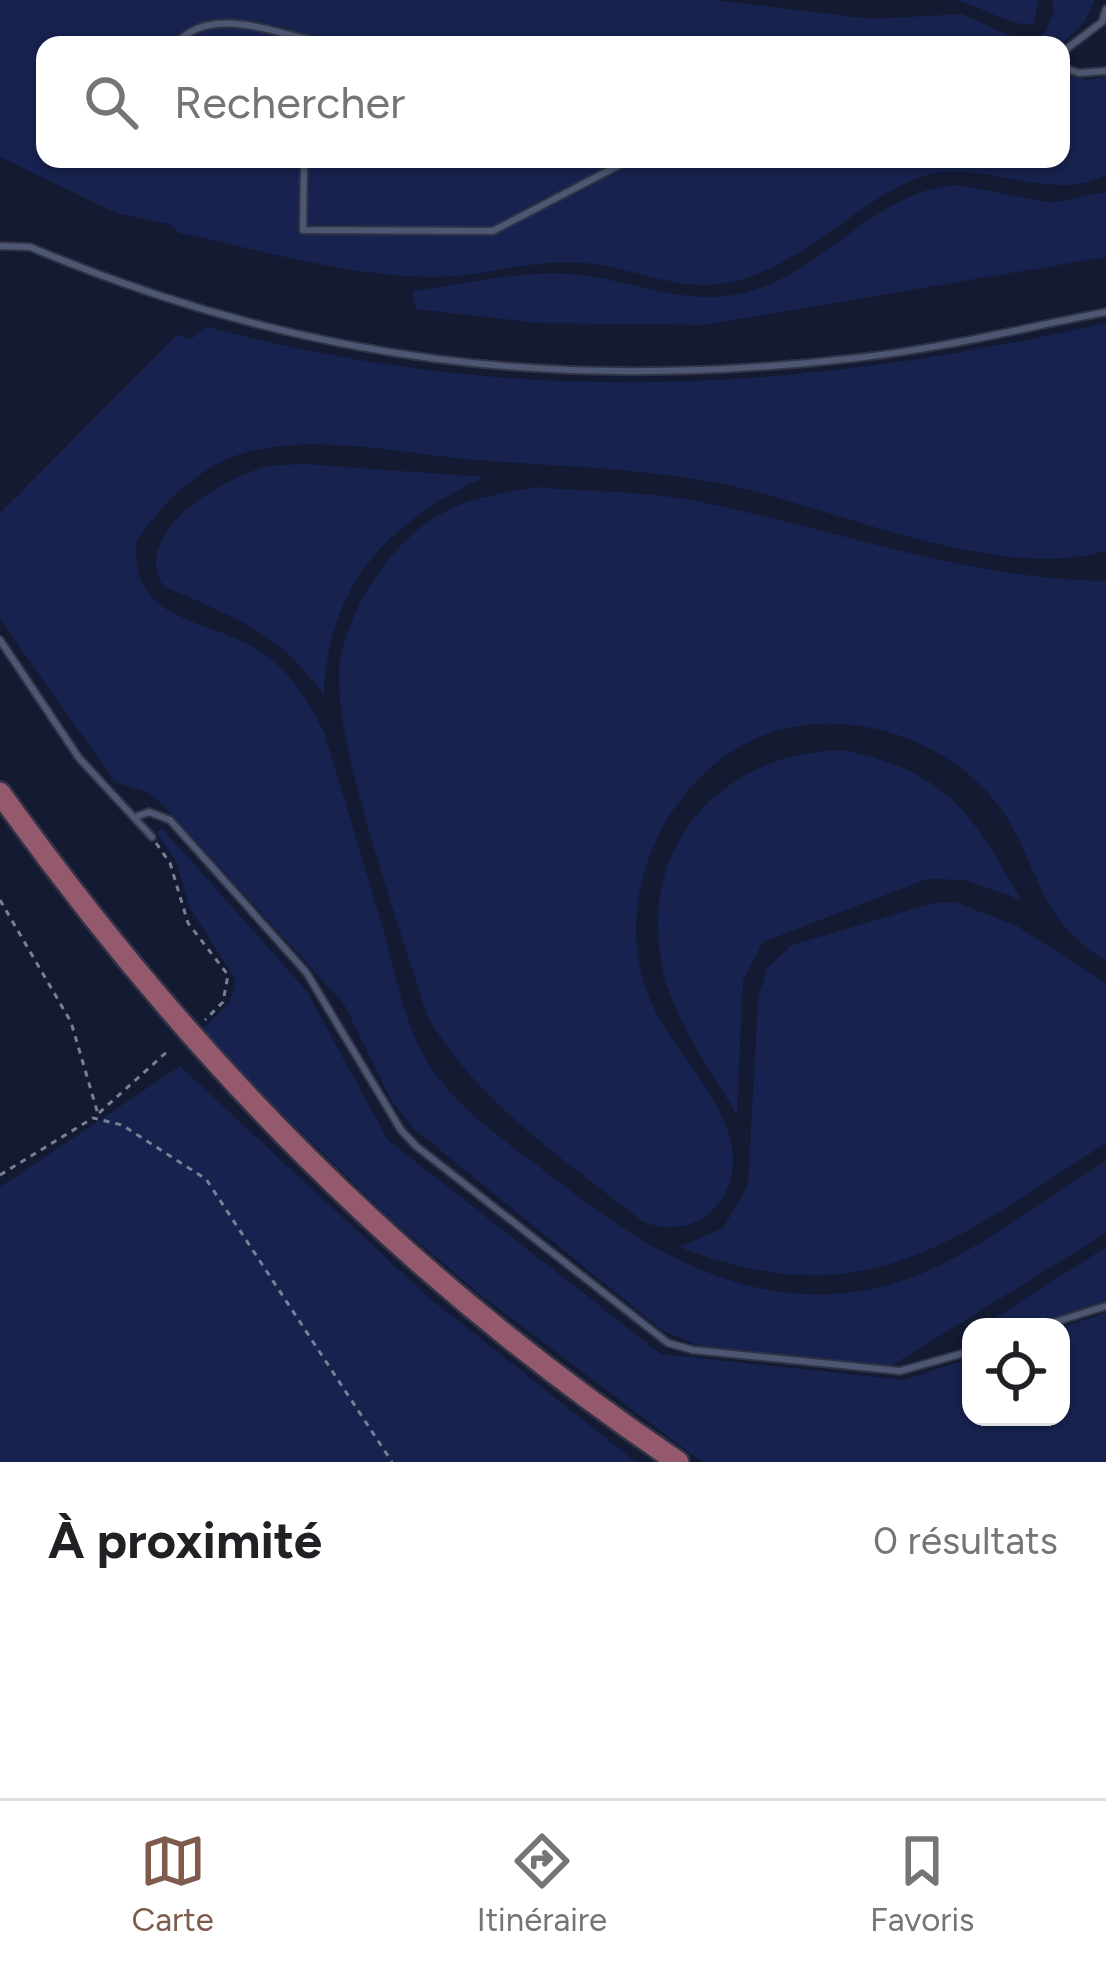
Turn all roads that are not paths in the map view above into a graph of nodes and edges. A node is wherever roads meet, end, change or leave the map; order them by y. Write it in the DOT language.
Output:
graph roads {
  1 [pos="1106,9"];
  2 [pos="185,36"];
  3 [pos="289,36"];
  4 [pos="1070,46"];
  5 [pos="1070,70"];
  6 [pos="1106,71"];
  7 [pos="304,168"];
  8 [pos="614,168"];
  9 [pos="0,246"];
  10 [pos="1106,312"];
  11 [pos="0,640"];
  12 [pos="0,793"];
  13 [pos="138,816"];
  14 [pos="152,837"];
  15 [pos="1106,1306"];
  16 [pos="1068,1318"];
  17 [pos="962,1354"];
  18 [pos="678,1462"];
  1 -- 4 [label="lane"];
  2 -- 3 [label="lane"];
  5 -- 6 [label="lane"];
  7 -- 8 [label="lane"];
  9 -- 10 [label="lane"];
  11 -- 13 [label="lane"];
  12 -- 18 [label="main road"];
  13 -- 14 [label="lane"];
  13 -- 17 [label="lane"];
  15 -- 16 [label="lane"];
}
